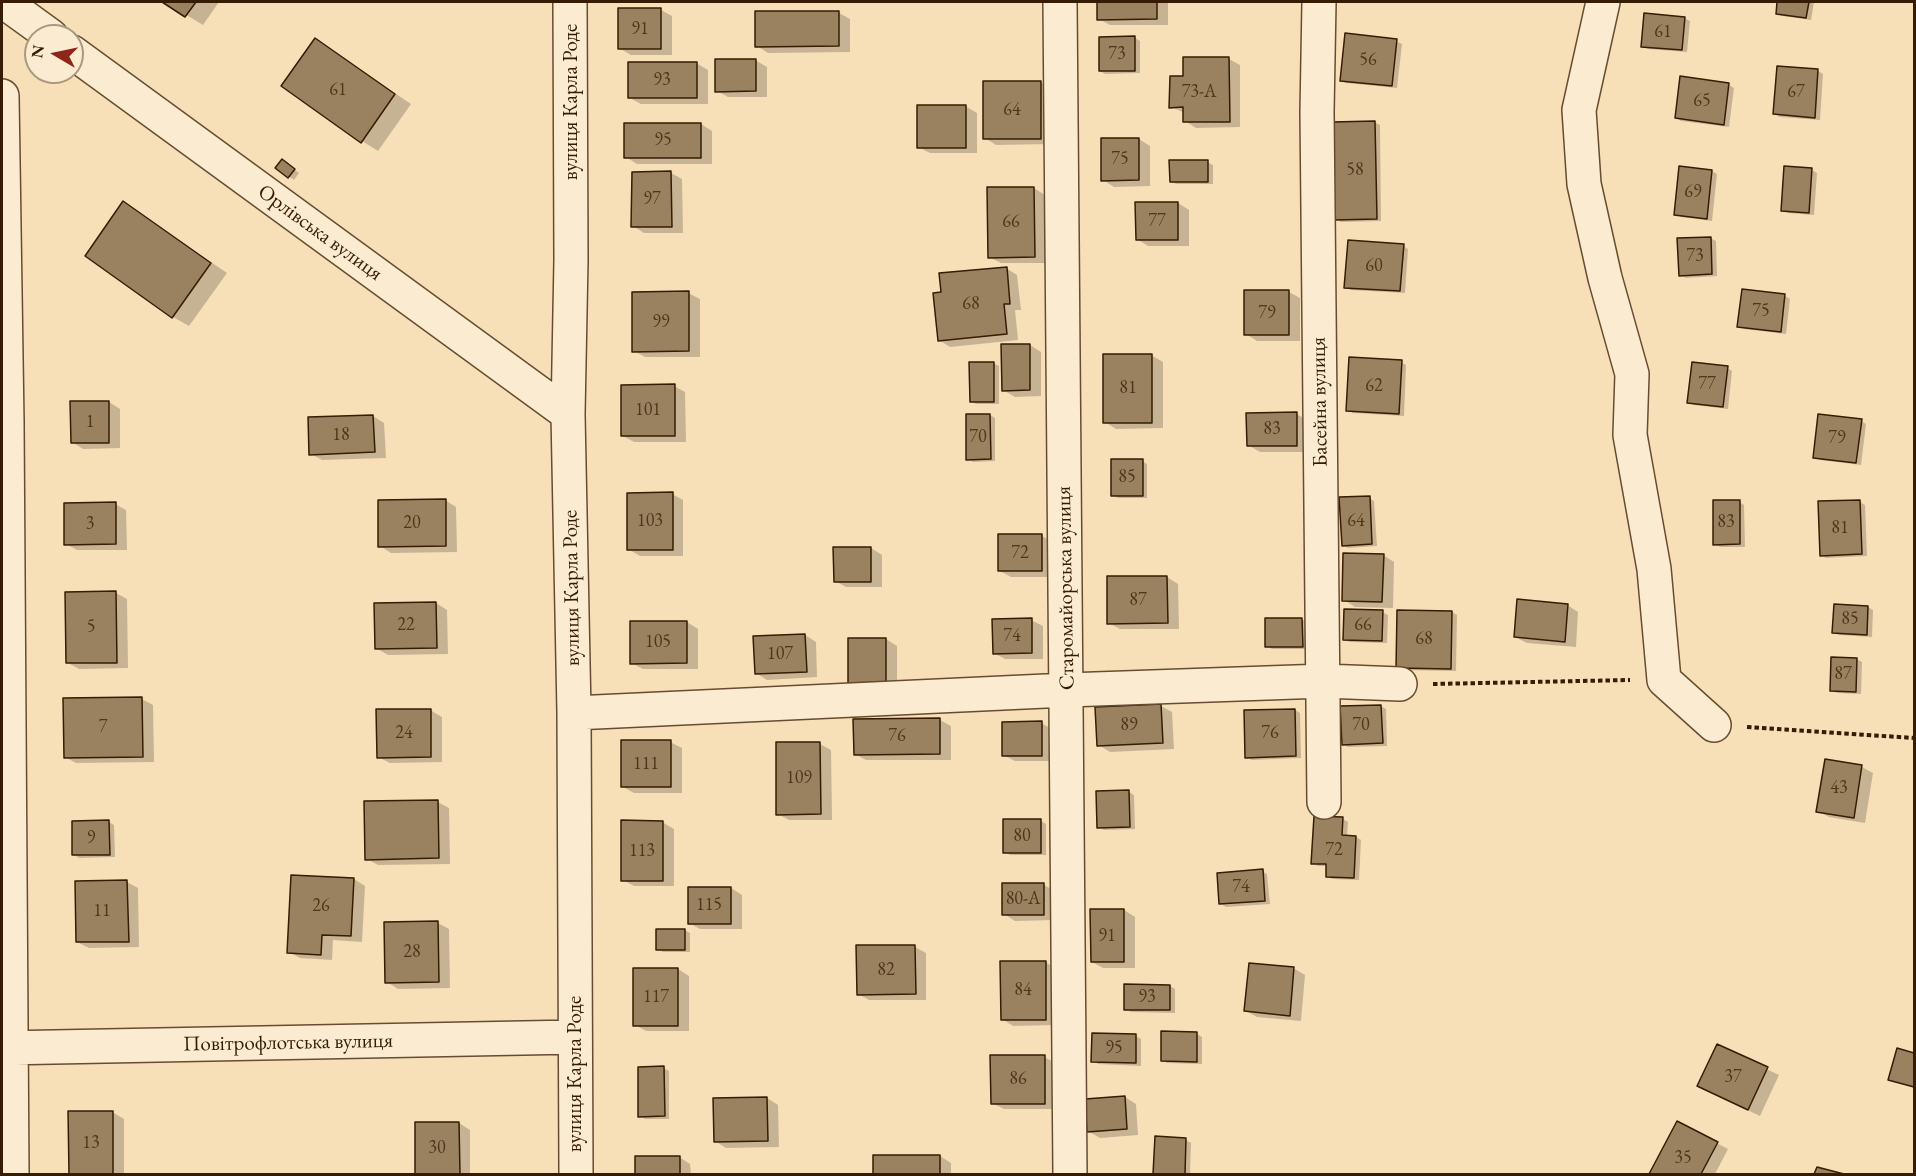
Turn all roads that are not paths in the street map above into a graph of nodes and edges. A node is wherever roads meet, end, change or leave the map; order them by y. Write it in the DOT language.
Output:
graph roads {
  1 [pos="3,2"];
  2 [pos="570,2"];
  3 [pos="1060,2"];
  4 [pos="1319,2"];
  5 [pos="1604,2"];
  6 [pos="34,24"];
  7 [pos="84,60"];
  8 [pos="2,96"];
  9 [pos="568,414"];
  10 [pos="4,422"];
  11 [pos="1324,681"];
  12 [pos="1400,684"];
  13 [pos="1067,690"];
  14 [pos="574,713"];
  15 [pos="1714,725"];
  16 [pos="1324,802"];
  17 [pos="575,1037"];
  18 [pos="6,1048"];
  19 [pos="12,1174"];
  20 [pos="576,1174"];
  21 [pos="1070,1174"];
  1 -- 6 [label="street"];
  2 -- 9 [label="street, вулиця Карла Роде"];
  3 -- 13 [label="street, Старомайорська вулиця"];
  4 -- 11 [label="street, Басейна вулиця"];
  5 -- 15 [label="street"];
  7 -- 9 [label="street, Орлівська вулиця"];
  8 -- 10 [label="street"];
  9 -- 14 [label="street, вулиця Карла Роде"];
  10 -- 18 [label="street"];
  11 -- 12 [label="street"];
  11 -- 13 [label="street"];
  11 -- 16 [label="street, Басейна вулиця"];
  13 -- 14 [label="street"];
  13 -- 21 [label="street, Старомайорська вулиця"];
  14 -- 17 [label="street, вулиця Карла Роде"];
  17 -- 18 [label="street, Повітрофлотська вулиця"];
  17 -- 20 [label="street, вулиця Карла Роде"];
  18 -- 19 [label="street"];
}
